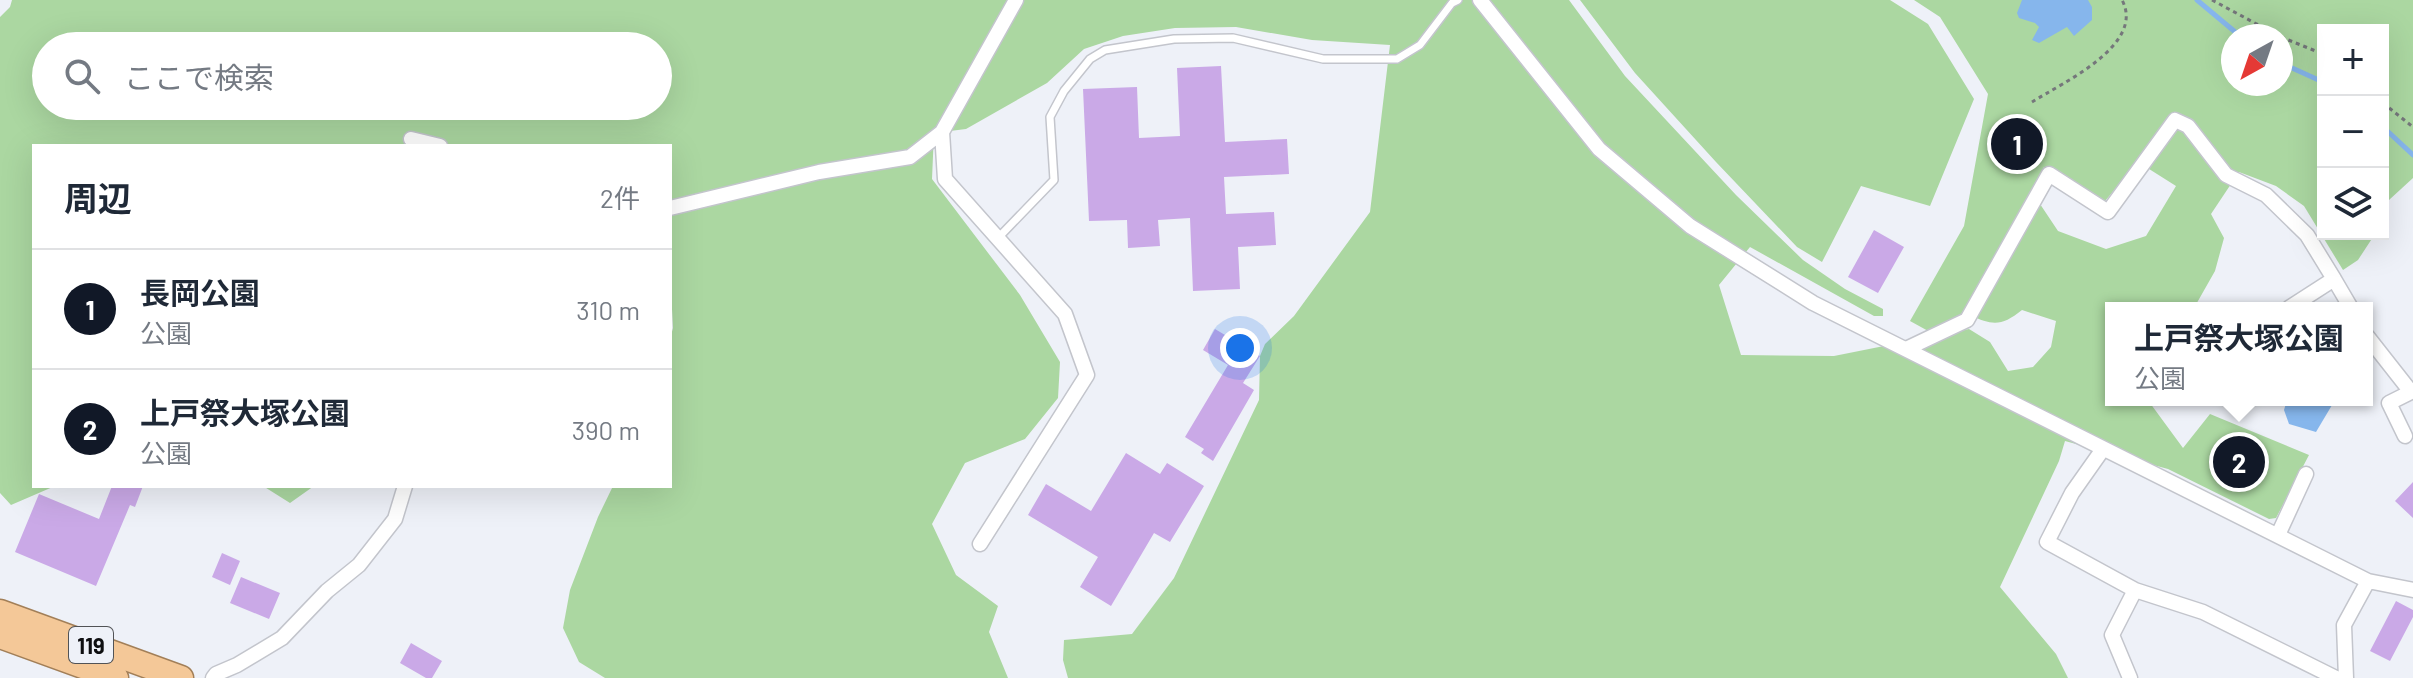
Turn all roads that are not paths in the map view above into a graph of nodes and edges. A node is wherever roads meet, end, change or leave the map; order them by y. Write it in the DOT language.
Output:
graph roads {
  1 [pos="1016,0"];
  2 [pos="1458,0"];
  3 [pos="1480,0"];
  4 [pos="942,132"];
  5 [pos="411,139"];
  6 [pos="432,144"];
  7 [pos="672,208"];
  8 [pos="998,239"];
  9 [pos="2334,279"];
  10 [pos="2298,302"];
  11 [pos="2347,302"];
  12 [pos="2373,343"];
  13 [pos="1906,349"];
  14 [pos="2412,392"];
  15 [pos="2405,436"];
  16 [pos="2103,449"];
  17 [pos="2306,474"];
  18 [pos="404,488"];
  19 [pos="2278,535"];
  20 [pos="980,544"];
  21 [pos="2368,581"];
  22 [pos="2135,590"];
  23 [pos="2413,590"];
  24 [pos="0,612"];
  25 [pos="0,636"];
  26 [pos="112,672"];
  27 [pos="181,678"];
  28 [pos="213,678"];
  29 [pos="2130,678"];
  30 [pos="2336,678"];
  31 [pos="2346,678"];
  1 -- 4 [label="street"];
  2 -- 8 [label="lane"];
  3 -- 13 [label="street"];
  4 -- 7 [label="street"];
  4 -- 8 [label="street"];
  5 -- 6 [label="street"];
  8 -- 20 [label="street"];
  9 -- 10 [label="street"];
  9 -- 11 [label="street"];
  9 -- 13 [label="street"];
  12 -- 14 [label="street"];
  13 -- 16 [label="street"];
  14 -- 15 [label="street"];
  16 -- 19 [label="street"];
  16 -- 22 [label="street"];
  17 -- 19 [label="street"];
  18 -- 28 [label="street"];
  19 -- 21 [label="street"];
  21 -- 23 [label="street"];
  21 -- 31 [label="street"];
  22 -- 29 [label="street"];
  22 -- 30 [label="street"];
  24 -- 26 [label="highway, 119"];
  25 -- 26 [label="highway, 119"];
  26 -- 27 [label="highway, 119"];
}
